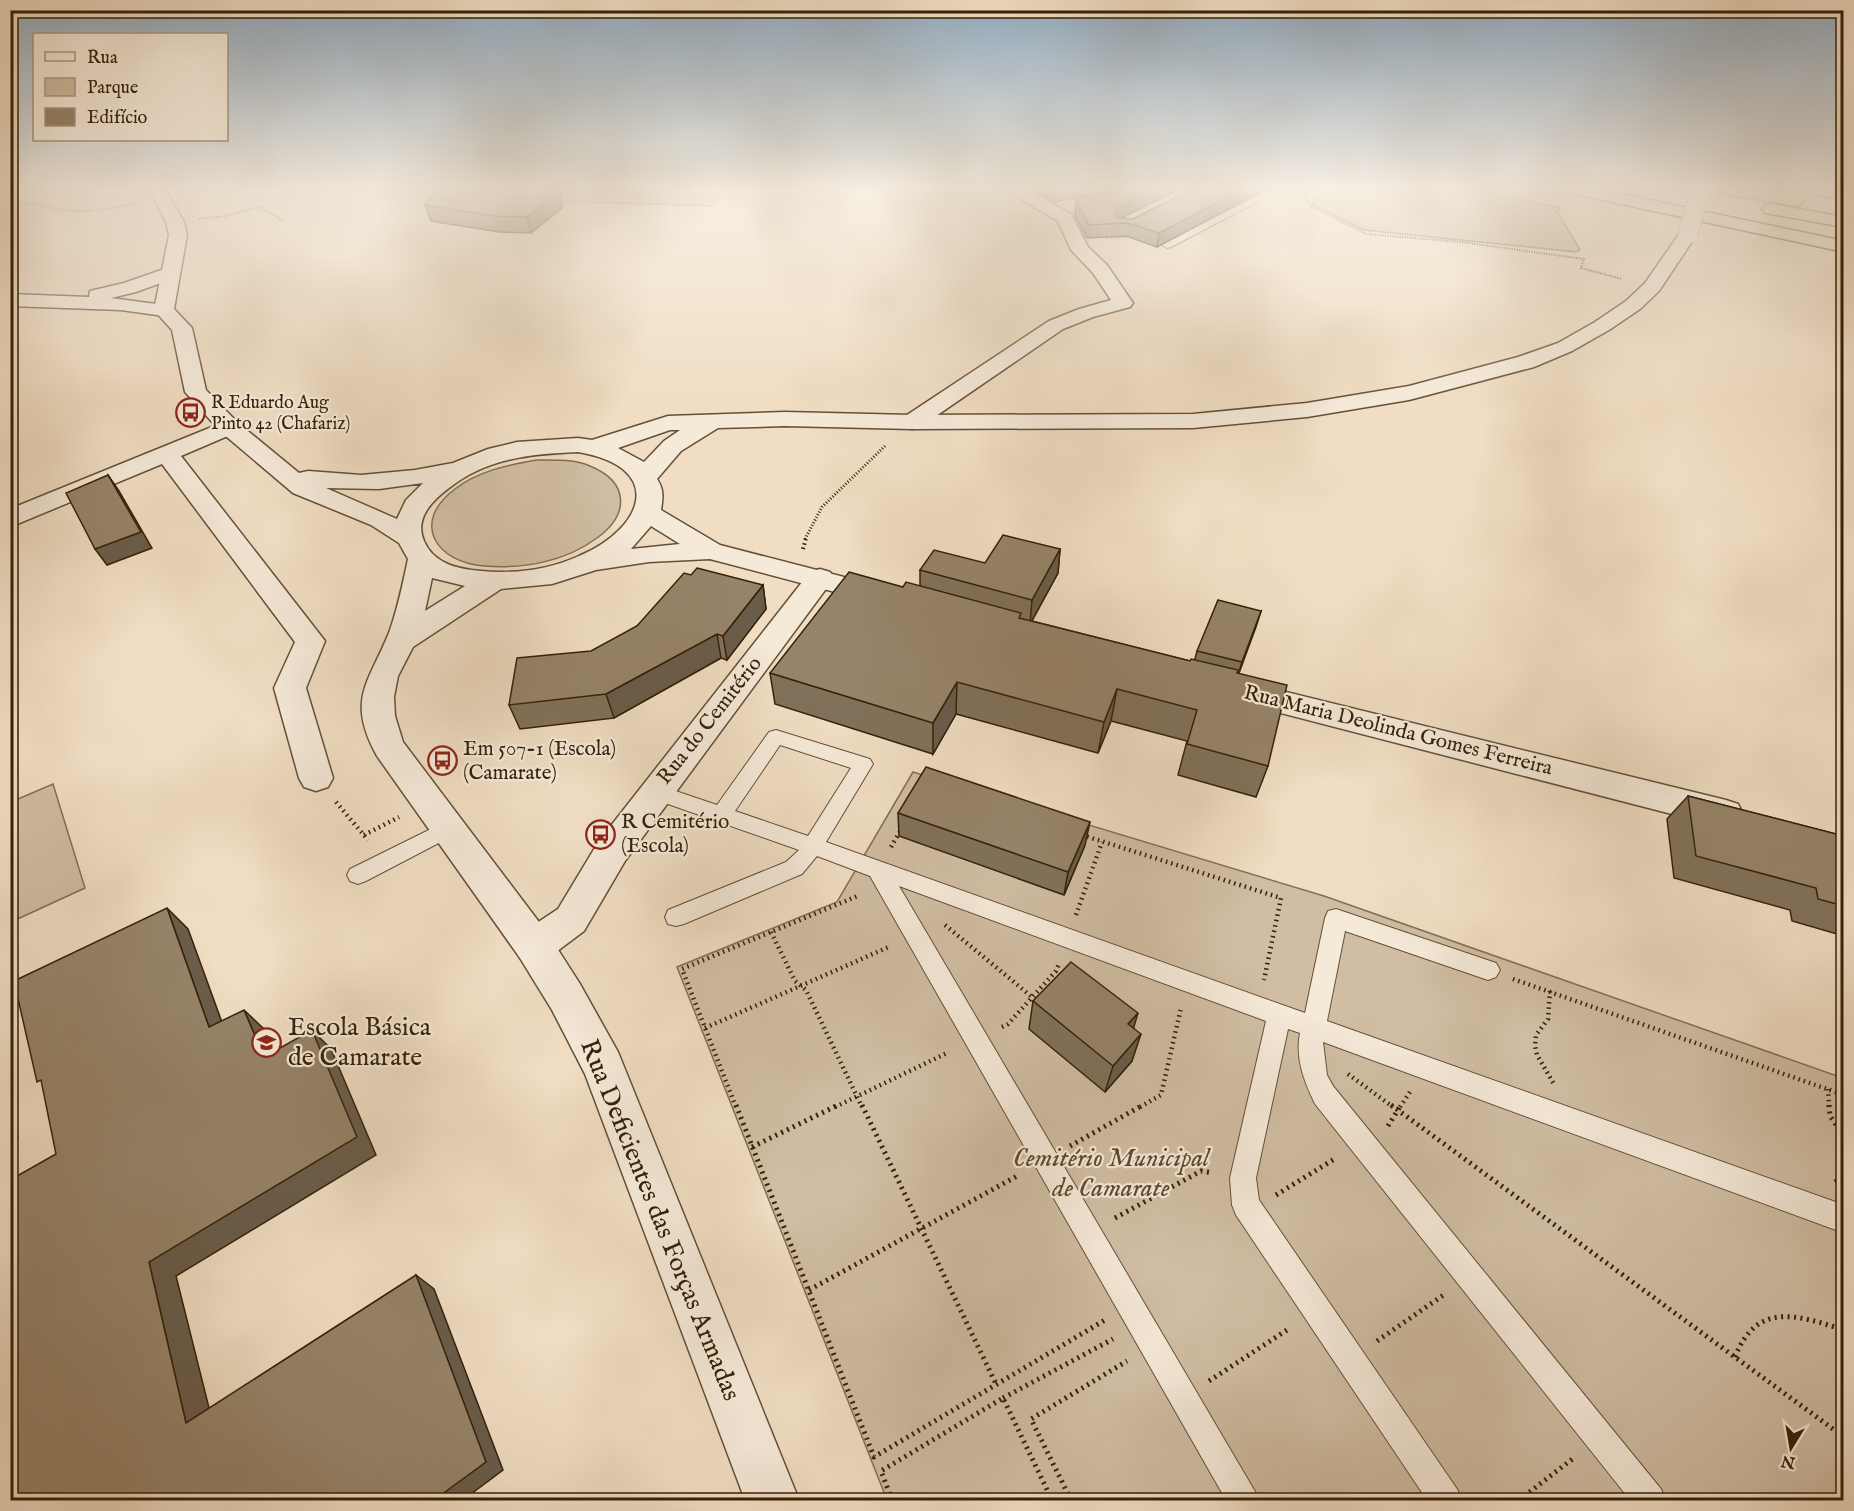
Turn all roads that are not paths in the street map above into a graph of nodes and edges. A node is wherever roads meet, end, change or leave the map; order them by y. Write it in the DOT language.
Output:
graph roads {
  1 [pos="173,260"];
  2 [pos="1090,260"];
  3 [pos="1672,260"];
  4 [pos="170,273"];
  5 [pos="10,300"];
  6 [pos="69,301"];
  7 [pos="164,310"];
  8 [pos="713,422"];
  9 [pos="912,422"];
  10 [pos="229,427"];
  11 [pos="596,447"];
  12 [pos="166,453"];
  13 [pos="460,468"];
  14 [pos="285,472"];
  15 [pos="645,478"];
  16 [pos="647,513"];
  17 [pos="10,519"];
  18 [pos="414,548"];
  19 [pos="711,551"];
  20 [pos="586,564"];
  21 [pos="811,576"];
  22 [pos="493,582"];
  23 [pos="910,603"];
  24 [pos="400,641"];
  25 [pos="1214,686"];
  26 [pos="316,778"];
  27 [pos="655,792"];
  28 [pos="721,815"];
  29 [pos="1754,821"];
  30 [pos="449,828"];
  31 [pos="813,846"];
  32 [pos="878,870"];
  33 [pos="358,875"];
  34 [pos="676,917"];
  35 [pos="534,946"];
  36 [pos="1488,970"];
  37 [pos="1269,1011"];
  38 [pos="1312,1036"];
  39 [pos="1844,1219"];
  40 [pos="772,1500"];
  41 [pos="1244,1500"];
  42 [pos="1446,1500"];
  43 [pos="1650,1500"];
  1 -- 4 [label="street"];
  2 -- 9 [label="street"];
  3 -- 9 [label="street, bridge"];
  4 -- 6 [label="street"];
  4 -- 7 [label="street"];
  5 -- 6 [label="street"];
  6 -- 7 [label="street"];
  7 -- 10 [label="street"];
  8 -- 9 [label="street"];
  8 -- 11 [label="street"];
  8 -- 15 [label="street"];
  10 -- 12 [label="street"];
  10 -- 14 [label="street"];
  11 -- 13 [label="street"];
  11 -- 15 [label="street"];
  12 -- 17 [label="street"];
  12 -- 26 [label="street"];
  13 -- 14 [label="street"];
  13 -- 18 [label="street, Rua Deficientes das Forças Armadas"];
  14 -- 18 [label="street"];
  15 -- 16 [label="street"];
  16 -- 19 [label="street"];
  16 -- 20 [label="street"];
  18 -- 22 [label="street"];
  18 -- 24 [label="street, Rua Deficientes das Forças Armadas"];
  19 -- 20 [label="street"];
  19 -- 21 [label="street"];
  20 -- 22 [label="street"];
  21 -- 23 [label="street"];
  21 -- 27 [label="street, Rua do Cemitério"];
  22 -- 24 [label="street, Rua Deficientes das Forças Armadas"];
  24 -- 30 [label="street, Rua Deficientes das Forças Armadas"];
  25 -- 29 [label="street, Rua Maria Deolinda Gomes Ferreira"];
  27 -- 28 [label="lane"];
  27 -- 35 [label="street, Rua do Cemitério"];
  28 -- 31 [label="lane"];
  28 -- 31 [label="lane"];
  30 -- 33 [label="lane"];
  30 -- 35 [label="street, Rua Deficientes das Forças Armadas"];
  31 -- 32 [label="lane"];
  31 -- 34 [label="lane"];
  32 -- 37 [label="lane"];
  32 -- 41 [label="lane"];
  35 -- 40 [label="street, Rua Deficientes das Forças Armadas"];
  36 -- 38 [label="lane"];
  37 -- 38 [label="lane"];
  37 -- 42 [label="lane"];
  38 -- 39 [label="lane"];
  38 -- 43 [label="lane"];
}
